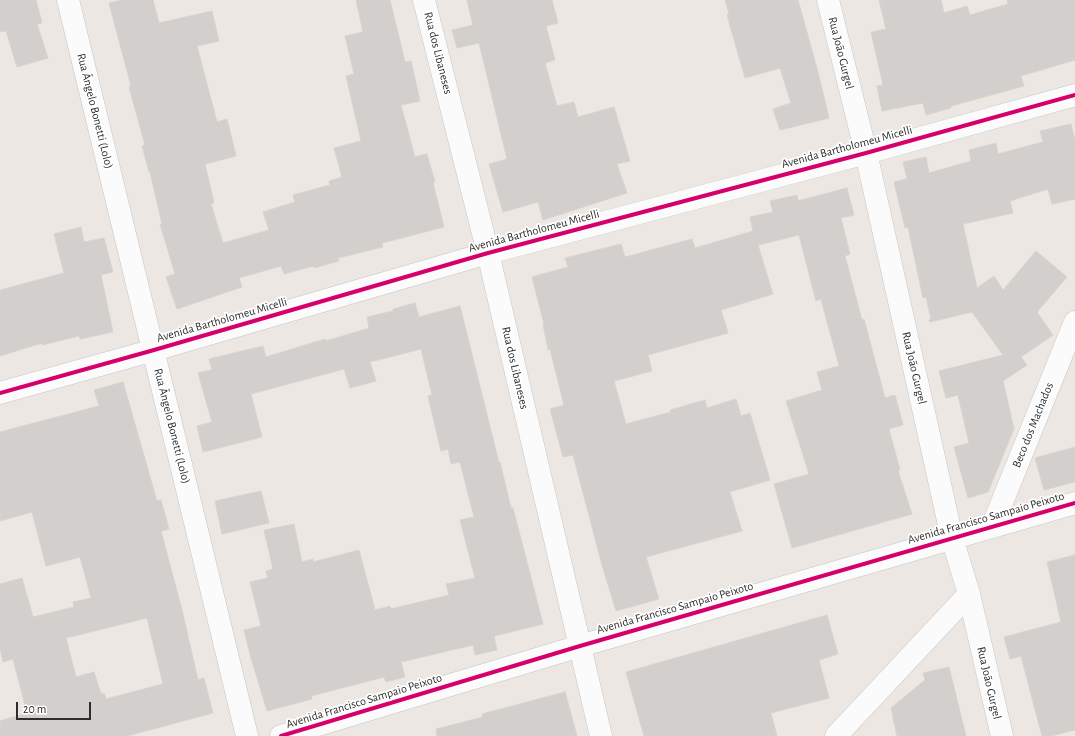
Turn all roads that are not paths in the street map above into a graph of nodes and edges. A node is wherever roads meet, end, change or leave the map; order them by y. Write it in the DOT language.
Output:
graph roads {
  1 [pos="68,0"];
  2 [pos="424,0"];
  3 [pos="828,0"];
  4 [pos="1075,95"];
  5 [pos="866,153"];
  6 [pos="488,253"];
  7 [pos="1075,322"];
  8 [pos="154,350"];
  9 [pos="0,394"];
  10 [pos="1075,503"];
  11 [pos="992,527"];
  12 [pos="952,538"];
  13 [pos="968,594"];
  14 [pos="580,646"];
  15 [pos="247,736"];
  16 [pos="281,736"];
  17 [pos="601,736"];
  18 [pos="836,736"];
  19 [pos="1002,736"];
  1 -- 8 [label="street, Rua Ângelo Bonetti (Lolo)"];
  2 -- 6 [label="street, Rua dos Libaneses"];
  3 -- 5 [label="street, Rua João Gurgel"];
  4 -- 5 [label="street, Avenida Bartholomeu Micelli"];
  5 -- 6 [label="street, Avenida Bartholomeu Micelli"];
  5 -- 12 [label="street, Rua João Gurgel"];
  6 -- 8 [label="street, Avenida Bartholomeu Micelli"];
  6 -- 14 [label="street, Rua dos Libaneses"];
  7 -- 11 [label="street, Beco dos Machados"];
  8 -- 9 [label="street, Avenida Bartholomeu Micelli"];
  8 -- 15 [label="street, Rua Ângelo Bonetti (Lolo)"];
  10 -- 11 [label="street, Avenida Francisco Sampaio Peixoto"];
  11 -- 12 [label="street, Avenida Francisco Sampaio Peixoto"];
  12 -- 13 [label="street, Rua João Gurgel"];
  12 -- 14 [label="street, Avenida Francisco Sampaio Peixoto"];
  13 -- 18 [label="street"];
  13 -- 19 [label="street, Rua João Gurgel"];
  14 -- 16 [label="street, Avenida Francisco Sampaio Peixoto"];
  14 -- 17 [label="street, Rua dos Libaneses"];
}
